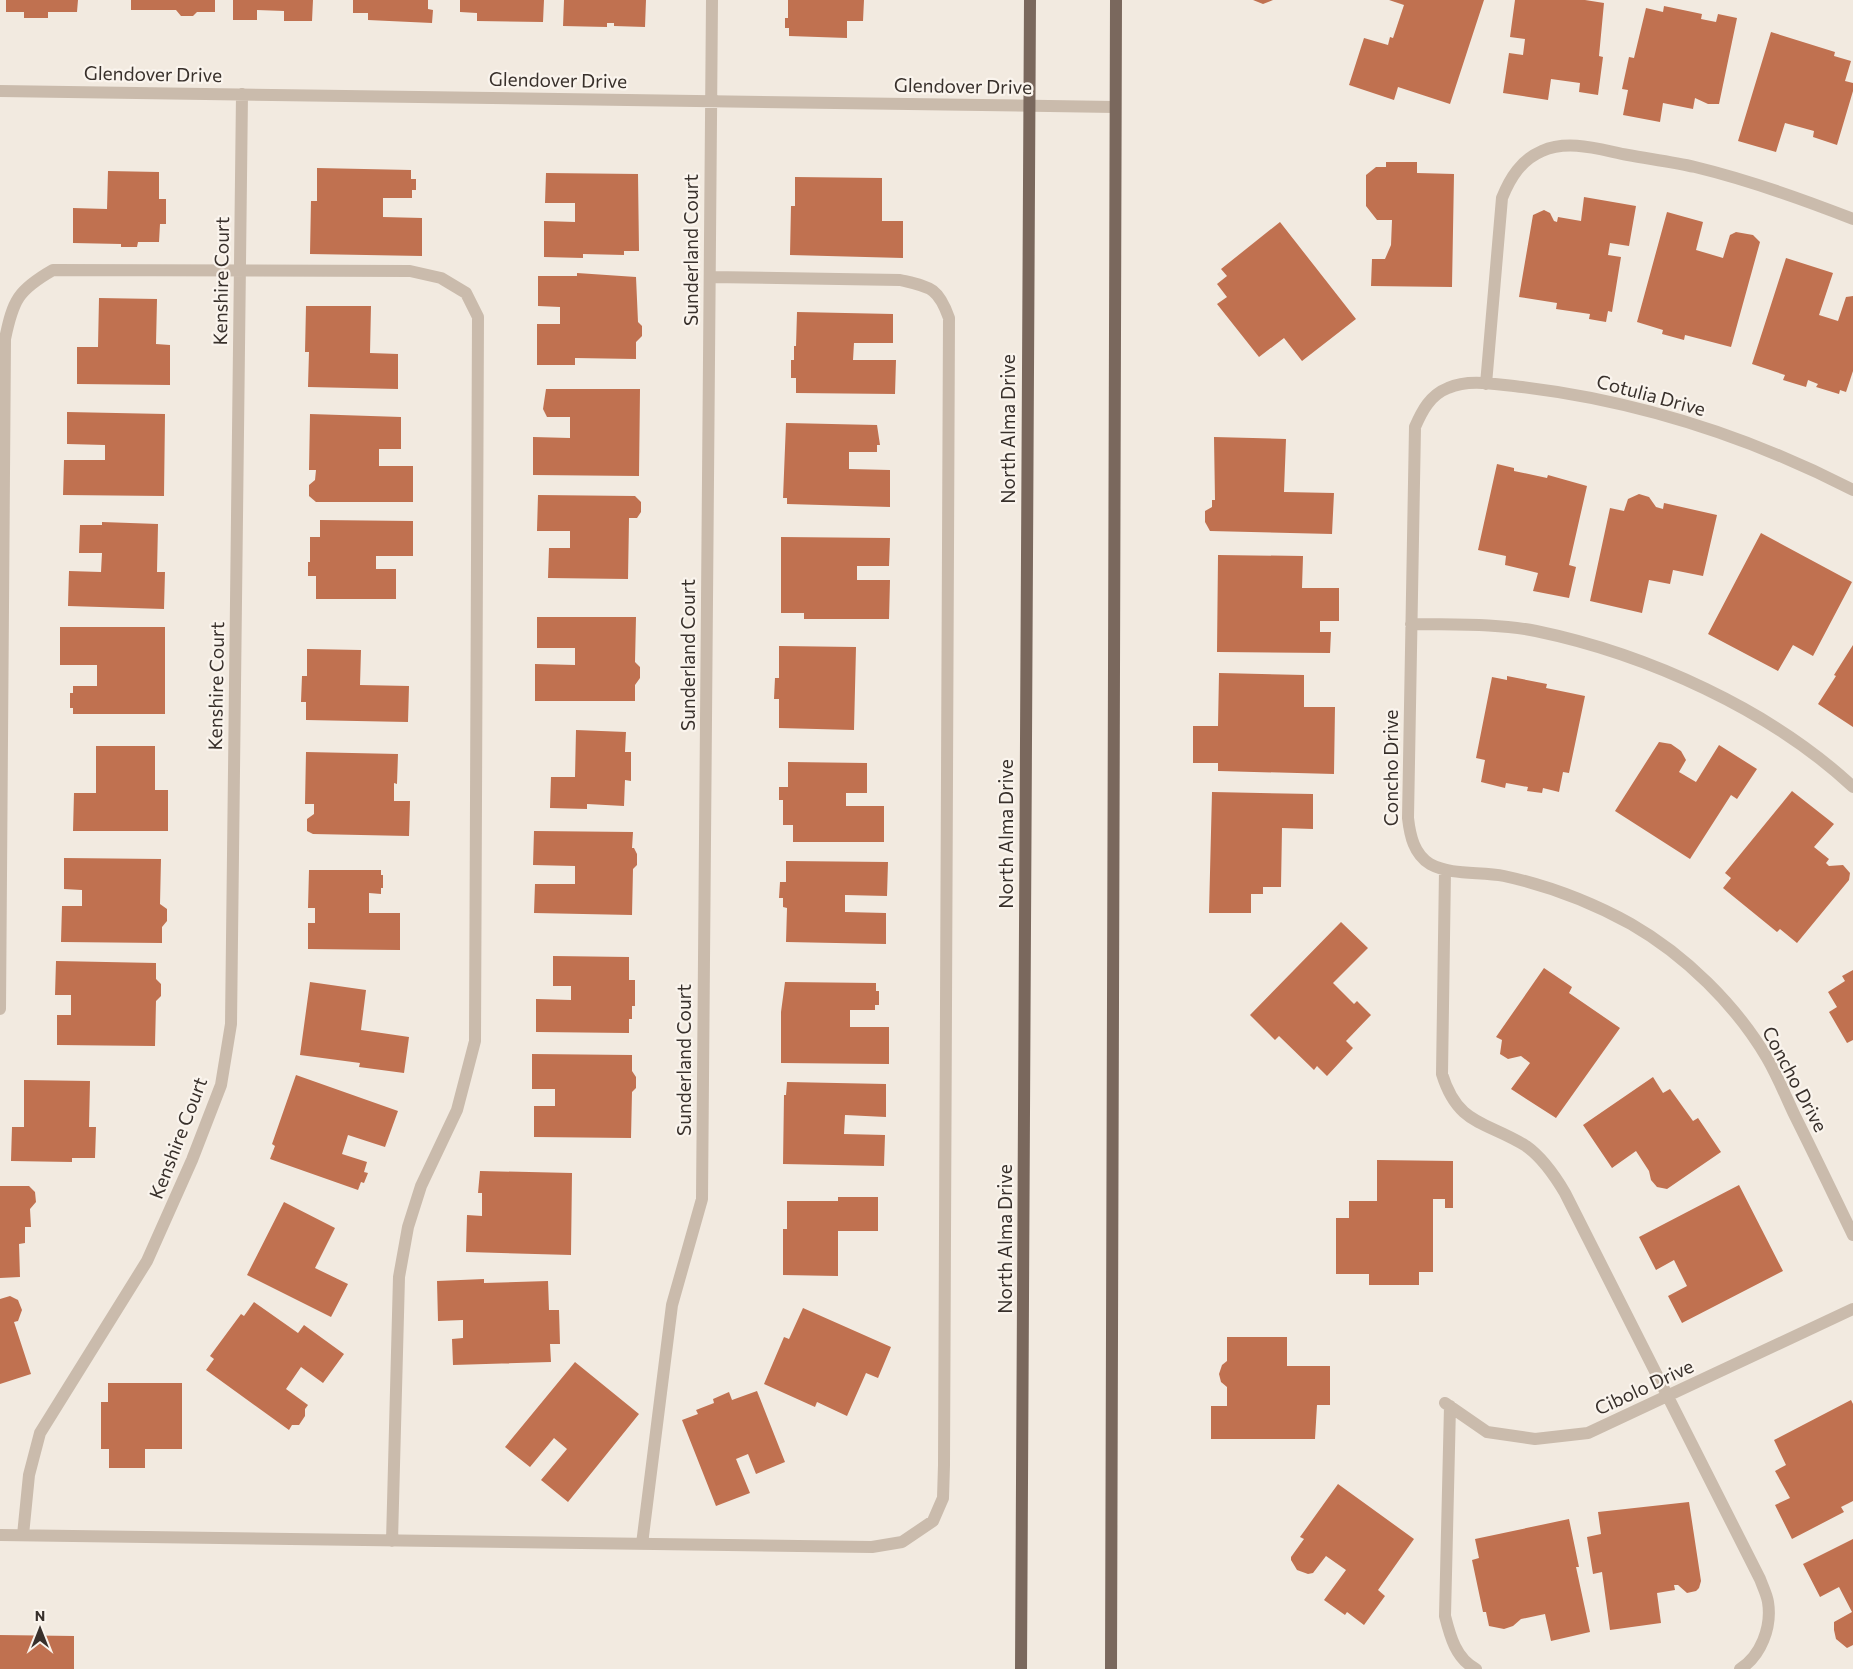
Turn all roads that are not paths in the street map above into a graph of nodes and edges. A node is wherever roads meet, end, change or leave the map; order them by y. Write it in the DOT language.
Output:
graph roads {
  1 [pos="712,0"];
  2 [pos="1030,0"];
  3 [pos="1116,0"];
  4 [pos="0,91"];
  5 [pos="242,94"];
  6 [pos="711,101"];
  7 [pos="1028,106"];
  8 [pos="1115,107"];
  9 [pos="1853,219"];
  10 [pos="240,271"];
  11 [pos="710,277"];
  12 [pos="1486,384"];
  13 [pos="1432,398"];
  14 [pos="1853,489"];
  15 [pos="1411,624"];
  16 [pos="1853,787"];
  17 [pos="1444,870"];
  18 [pos="0,1009"];
  19 [pos="1853,1236"];
  20 [pos="1853,1309"];
  21 [pos="1667,1398"];
  22 [pos="0,1535"];
  23 [pos="23,1535"];
  24 [pos="392,1541"];
  25 [pos="642,1544"];
  26 [pos="1021,1669"];
  27 [pos="1111,1669"];
  28 [pos="1476,1669"];
  29 [pos="1740,1669"];
  1 -- 6 [label="street, Sunderland Court"];
  2 -- 7 [label="main road, North Alma Drive"];
  3 -- 8 [label="main road"];
  4 -- 5 [label="street, Glendover Drive"];
  5 -- 6 [label="street, Glendover Drive"];
  5 -- 10 [label="street, Kenshire Court"];
  6 -- 7 [label="street, Glendover Drive"];
  6 -- 11 [label="street, Sunderland Court"];
  7 -- 8 [label="street, Glendover Drive"];
  7 -- 26 [label="main road, North Alma Drive"];
  8 -- 27 [label="main road"];
  9 -- 12 [label="street"];
  10 -- 18 [label="street"];
  10 -- 23 [label="street, Kenshire Court"];
  10 -- 24 [label="street"];
  11 -- 25 [label="street, Sunderland Court"];
  11 -- 25 [label="street"];
  12 -- 13 [label="street, Cotulia Drive"];
  12 -- 14 [label="street, Cotulia Drive"];
  13 -- 15 [label="street, Concho Drive"];
  15 -- 16 [label="street"];
  15 -- 17 [label="street, Concho Drive"];
  17 -- 19 [label="street, Concho Drive"];
  17 -- 21 [label="street"];
  20 -- 21 [label="street, Cibolo Drive"];
  21 -- 28 [label="street, Cibolo Drive"];
  21 -- 29 [label="street"];
  22 -- 23 [label="street"];
  23 -- 24 [label="street"];
  24 -- 25 [label="street"];
}
